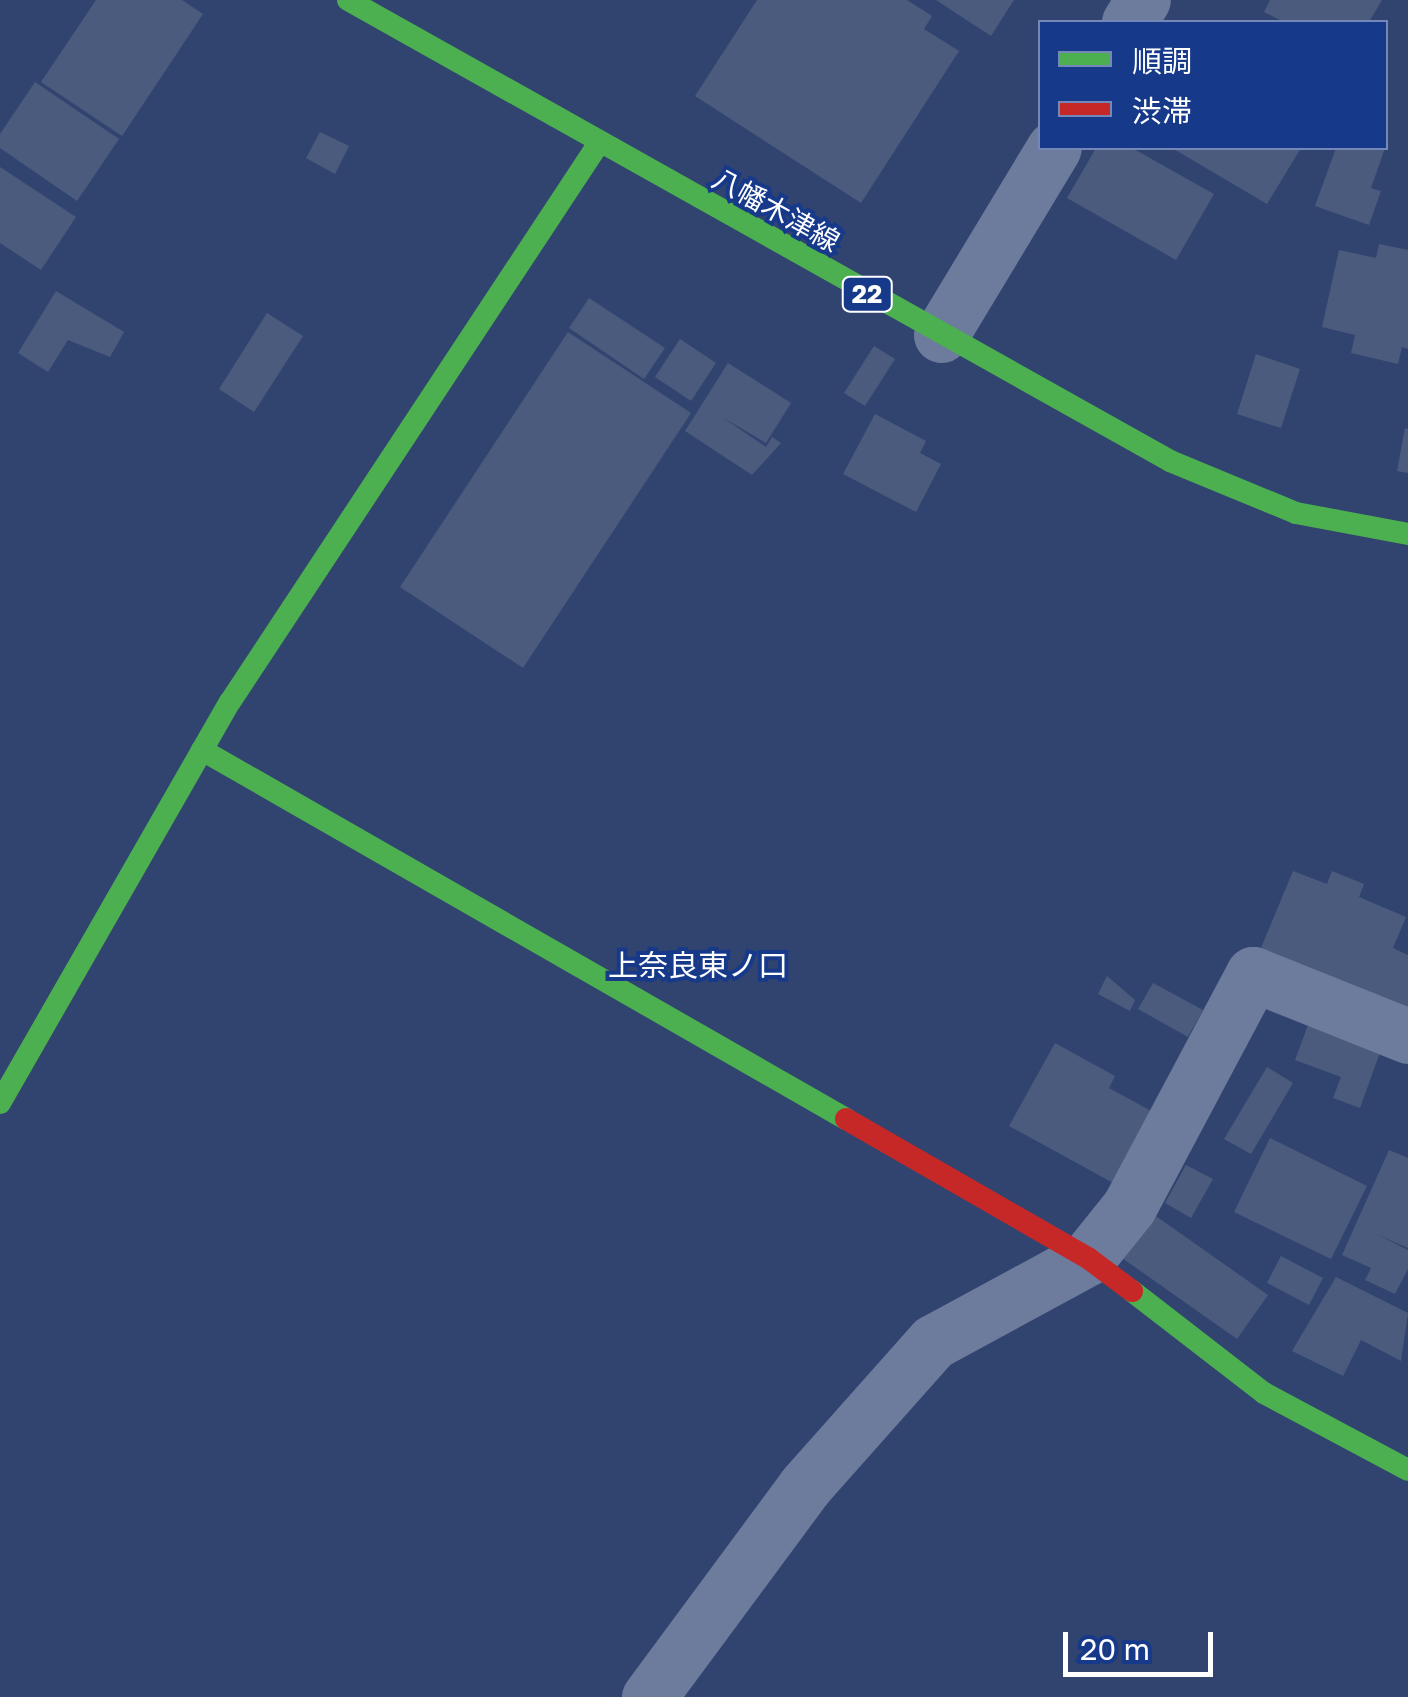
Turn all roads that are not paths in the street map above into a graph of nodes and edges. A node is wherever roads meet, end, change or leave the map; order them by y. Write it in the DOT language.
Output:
graph roads {
  1 [pos="348,0"];
  2 [pos="597,146"];
  3 [pos="1053,150"];
  4 [pos="942,335"];
  5 [pos="1408,534"];
  6 [pos="202,750"];
  7 [pos="1408,1036"];
  8 [pos="0,1103"];
  9 [pos="1088,1258"];
  10 [pos="1408,1470"];
  11 [pos="648,1697"];
  1 -- 2 [label="street, 八幡木津線 / 22"];
  2 -- 4 [label="street, 八幡木津線 / 22"];
  2 -- 6 [label="street"];
  3 -- 4 [label="street"];
  4 -- 5 [label="street, 八幡木津線 / 22"];
  6 -- 8 [label="street"];
  6 -- 9 [label="street"];
  7 -- 9 [label="street"];
  9 -- 10 [label="street"];
  9 -- 11 [label="street"];
}
